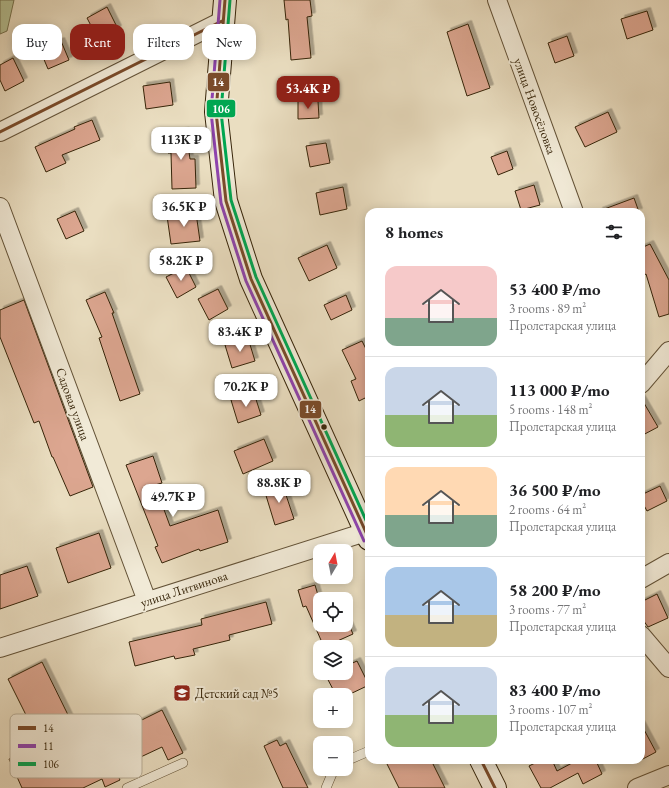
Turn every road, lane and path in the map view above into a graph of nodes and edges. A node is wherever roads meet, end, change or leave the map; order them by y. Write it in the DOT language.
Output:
graph roads {
  1 [pos="225,0"];
  2 [pos="497,0"];
  3 [pos="222,21"];
  4 [pos="0,132"];
  5 [pos="0,207"];
  6 [pos="573,208"];
  7 [pos="669,351"];
  8 [pos="645,375"];
  9 [pos="365,527"];
  10 [pos="365,535"];
  11 [pos="669,562"];
  12 [pos="645,577"];
  13 [pos="147,601"];
  14 [pos="645,640"];
  15 [pos="0,648"];
  16 [pos="669,668"];
  17 [pos="365,753"];
  18 [pos="353,758"];
  19 [pos="183,763"];
  20 [pos="483,764"];
  21 [pos="669,775"];
  22 [pos="331,776"];
  23 [pos="127,788"];
  24 [pos="326,788"];
  25 [pos="495,788"];
  26 [pos="637,788"];
  1 -- 3 [label="main road"];
  2 -- 6 [label="street, улица Новосёловка"];
  3 -- 4 [label="street"];
  3 -- 9 [label="main road"];
  5 -- 13 [label="street, Садовая улица"];
  7 -- 8 [label="street"];
  10 -- 13 [label="street, улица Литвинова"];
  11 -- 12 [label="street"];
  13 -- 15 [label="street, улица Литвинова"];
  14 -- 16 [label="street"];
  17 -- 18 [label="lane"];
  19 -- 23 [label="lane"];
  20 -- 25 [label="main road"];
  21 -- 26 [label="street"];
  22 -- 24 [label="lane"];
}
